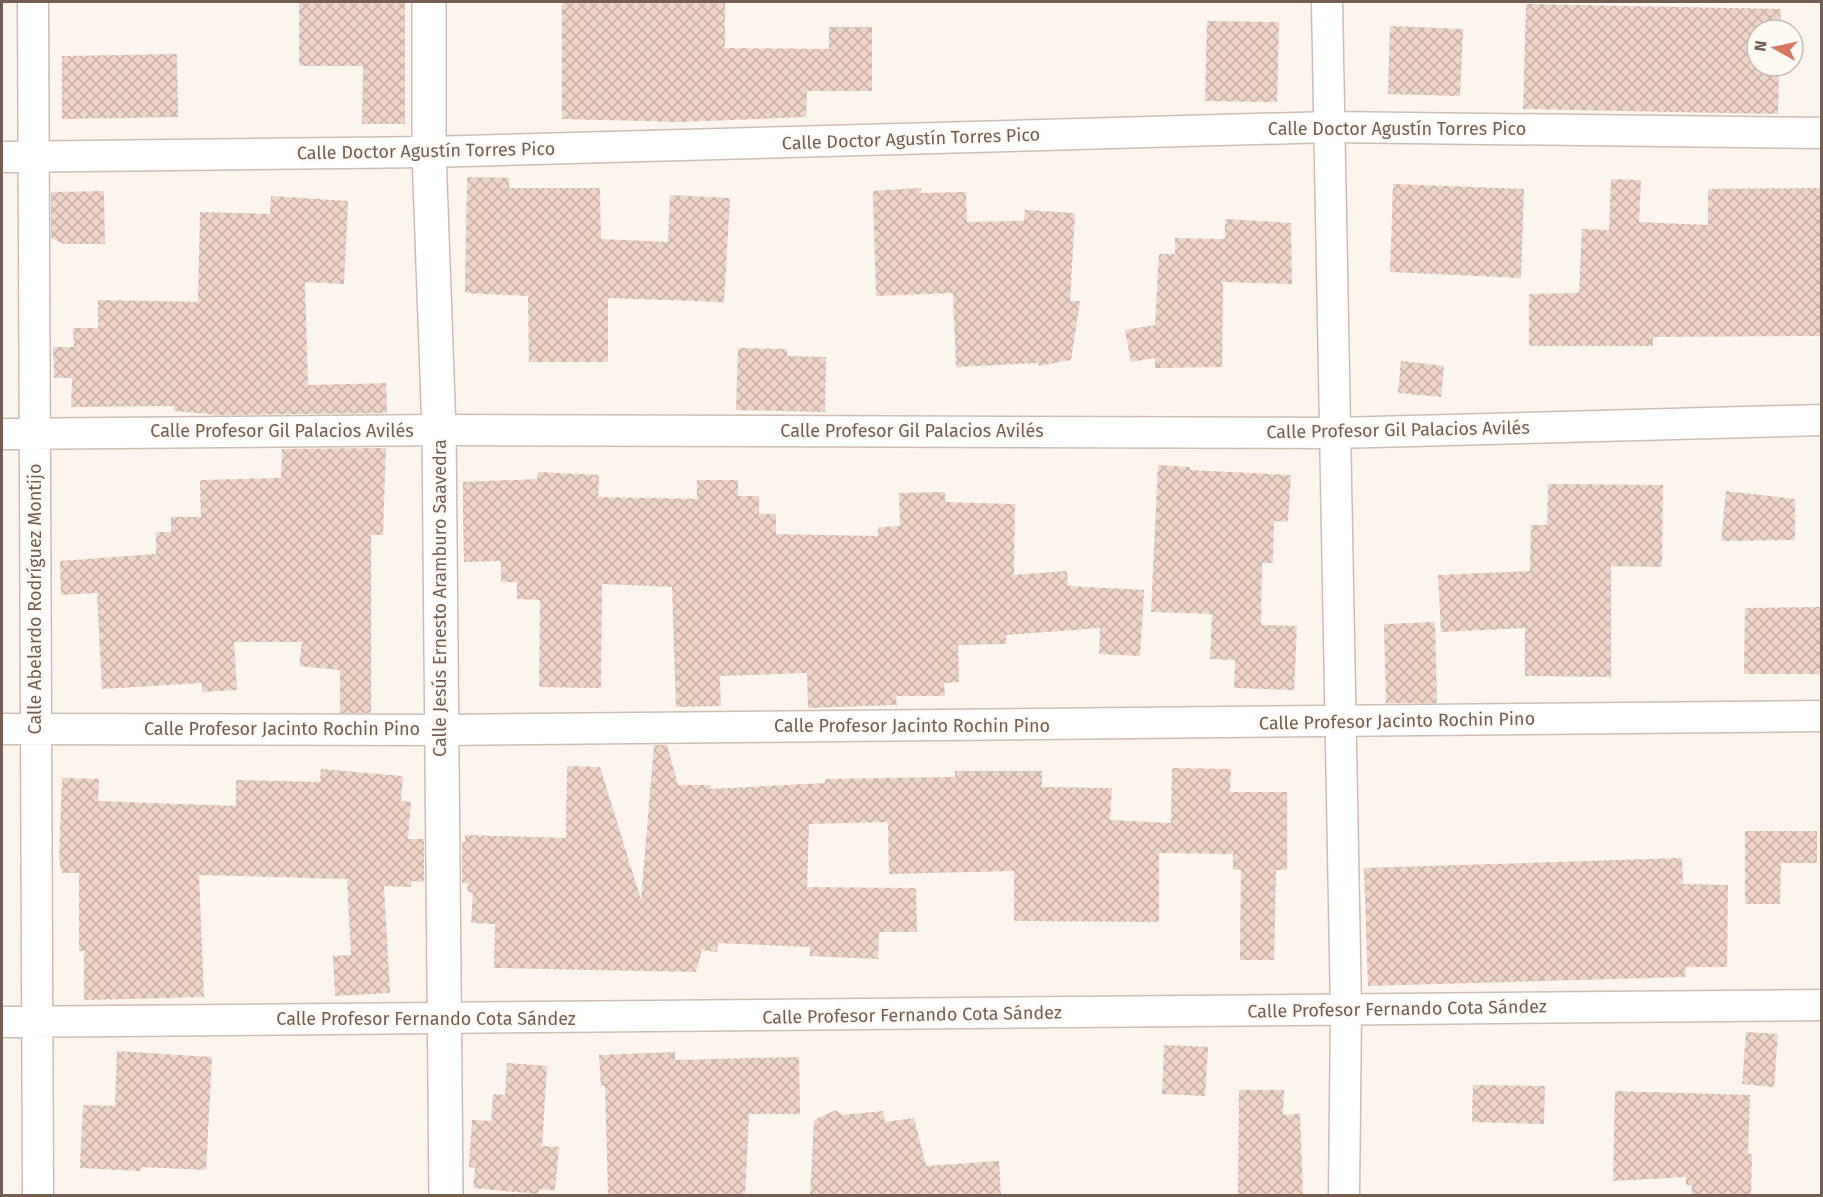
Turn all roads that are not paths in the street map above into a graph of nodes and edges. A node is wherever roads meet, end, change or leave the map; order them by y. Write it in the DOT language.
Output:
graph roads {
  1 [pos="33,2"];
  2 [pos="429,2"];
  3 [pos="1327,2"];
  4 [pos="1330,127"];
  5 [pos="1821,133"];
  6 [pos="429,152"];
  7 [pos="2,157"];
  8 [pos="33,157"];
  9 [pos="1821,420"];
  10 [pos="439,430"];
  11 [pos="35,433"];
  12 [pos="1335,433"];
  13 [pos="2,434"];
  14 [pos="1821,716"];
  15 [pos="1340,722"];
  16 [pos="36,728"];
  17 [pos="2,729"];
  18 [pos="440,730"];
  19 [pos="1821,1005"];
  20 [pos="1346,1010"];
  21 [pos="444,1020"];
  22 [pos="2,1022"];
  23 [pos="37,1022"];
  24 [pos="38,1196"];
  25 [pos="446,1196"];
  26 [pos="1344,1196"];
  1 -- 8 [label="street, Calle Abelardo Rodríguez Montijo"];
  2 -- 6 [label="street, Calle Jesús Ernesto Aramburo Saavedra"];
  3 -- 4 [label="street"];
  4 -- 5 [label="street, Calle Doctor Agustín Torres Pico"];
  4 -- 6 [label="street, Calle Doctor Agustín Torres Pico"];
  4 -- 12 [label="street"];
  6 -- 8 [label="street, Calle Doctor Agustín Torres Pico"];
  6 -- 10 [label="street, Calle Jesús Ernesto Aramburo Saavedra"];
  7 -- 8 [label="street, Calle Doctor Agustín Torres Pico"];
  8 -- 11 [label="street, Calle Abelardo Rodríguez Montijo"];
  9 -- 12 [label="street, Calle Profesor Gil Palacios Avilés"];
  10 -- 11 [label="street, Calle Profesor Gil Palacios Avilés"];
  10 -- 12 [label="street, Calle Profesor Gil Palacios Avilés"];
  10 -- 18 [label="street, Calle Jesús Ernesto Aramburo Saavedra"];
  11 -- 13 [label="street, Calle Profesor Gil Palacios Avilés"];
  11 -- 16 [label="street, Calle Abelardo Rodríguez Montijo"];
  12 -- 15 [label="street"];
  14 -- 15 [label="street, Calle Profesor Jacinto Rochin Pino"];
  15 -- 18 [label="street, Calle Profesor Jacinto Rochin Pino"];
  15 -- 20 [label="street"];
  16 -- 17 [label="street, Calle Profesor Jacinto Rochin Pino"];
  16 -- 18 [label="street, Calle Profesor Jacinto Rochin Pino"];
  16 -- 23 [label="street, Calle Abelardo Rodríguez Montijo"];
  18 -- 21 [label="street, Calle Jesús Ernesto Aramburo Saavedra"];
  19 -- 20 [label="street, Calle Profesor Fernando Cota Sández"];
  20 -- 21 [label="street, Calle Profesor Fernando Cota Sández"];
  20 -- 26 [label="street"];
  21 -- 23 [label="street, Calle Profesor Fernando Cota Sández"];
  21 -- 25 [label="street, Calle Jesús Ernesto Aramburo Saavedra"];
  22 -- 23 [label="street, Calle Profesor Fernando Cota Sández"];
  23 -- 24 [label="street, Calle Abelardo Rodríguez Montijo"];
}
